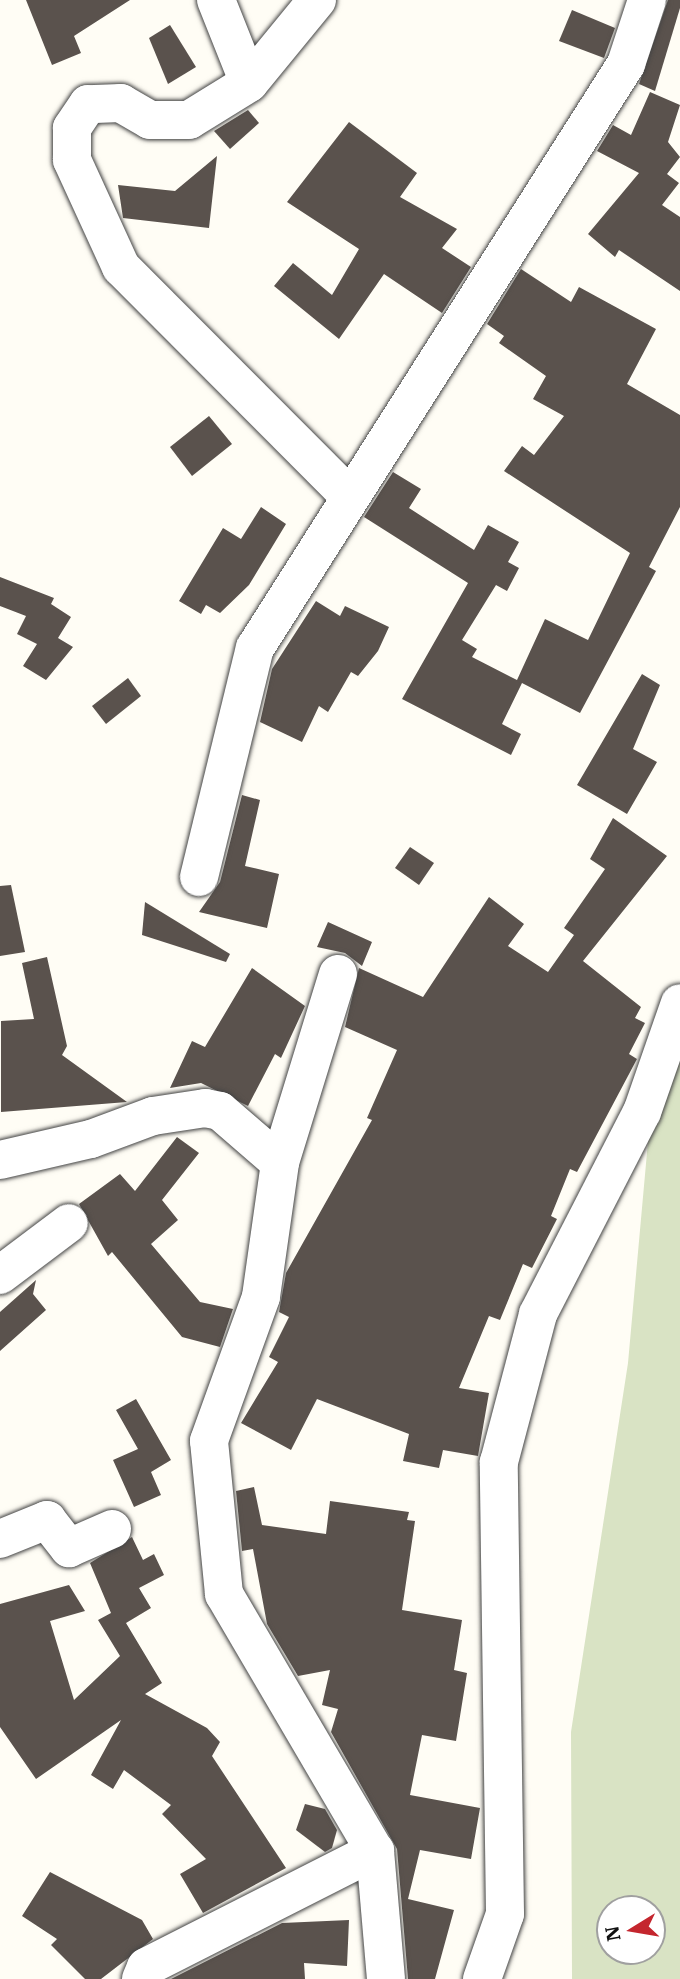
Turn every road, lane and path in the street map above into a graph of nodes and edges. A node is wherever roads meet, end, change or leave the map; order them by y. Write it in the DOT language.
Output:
graph roads {
  1 [pos="216,0"];
  2 [pos="317,0"];
  3 [pos="647,0"];
  4 [pos="249,83"];
  5 [pos="349,496"];
  6 [pos="199,877"];
  7 [pos="338,974"];
  8 [pos="680,1003"];
  9 [pos="0,1160"];
  10 [pos="280,1163"];
  11 [pos="69,1223"];
  12 [pos="0,1275"];
  13 [pos="112,1529"];
  14 [pos="0,1539"];
  15 [pos="375,1851"];
  16 [pos="141,1979"];
  17 [pos="386,1979"];
  18 [pos="482,1979"];
  1 -- 4 [label="street"];
  2 -- 4 [label="street"];
  3 -- 5 [label="street"];
  4 -- 5 [label="street"];
  5 -- 6 [label="street"];
  7 -- 10 [label="street"];
  8 -- 18 [label="street"];
  9 -- 10 [label="street"];
  10 -- 15 [label="street"];
  11 -- 12 [label="street"];
  13 -- 14 [label="street"];
  15 -- 16 [label="street"];
  15 -- 17 [label="street"];
}
